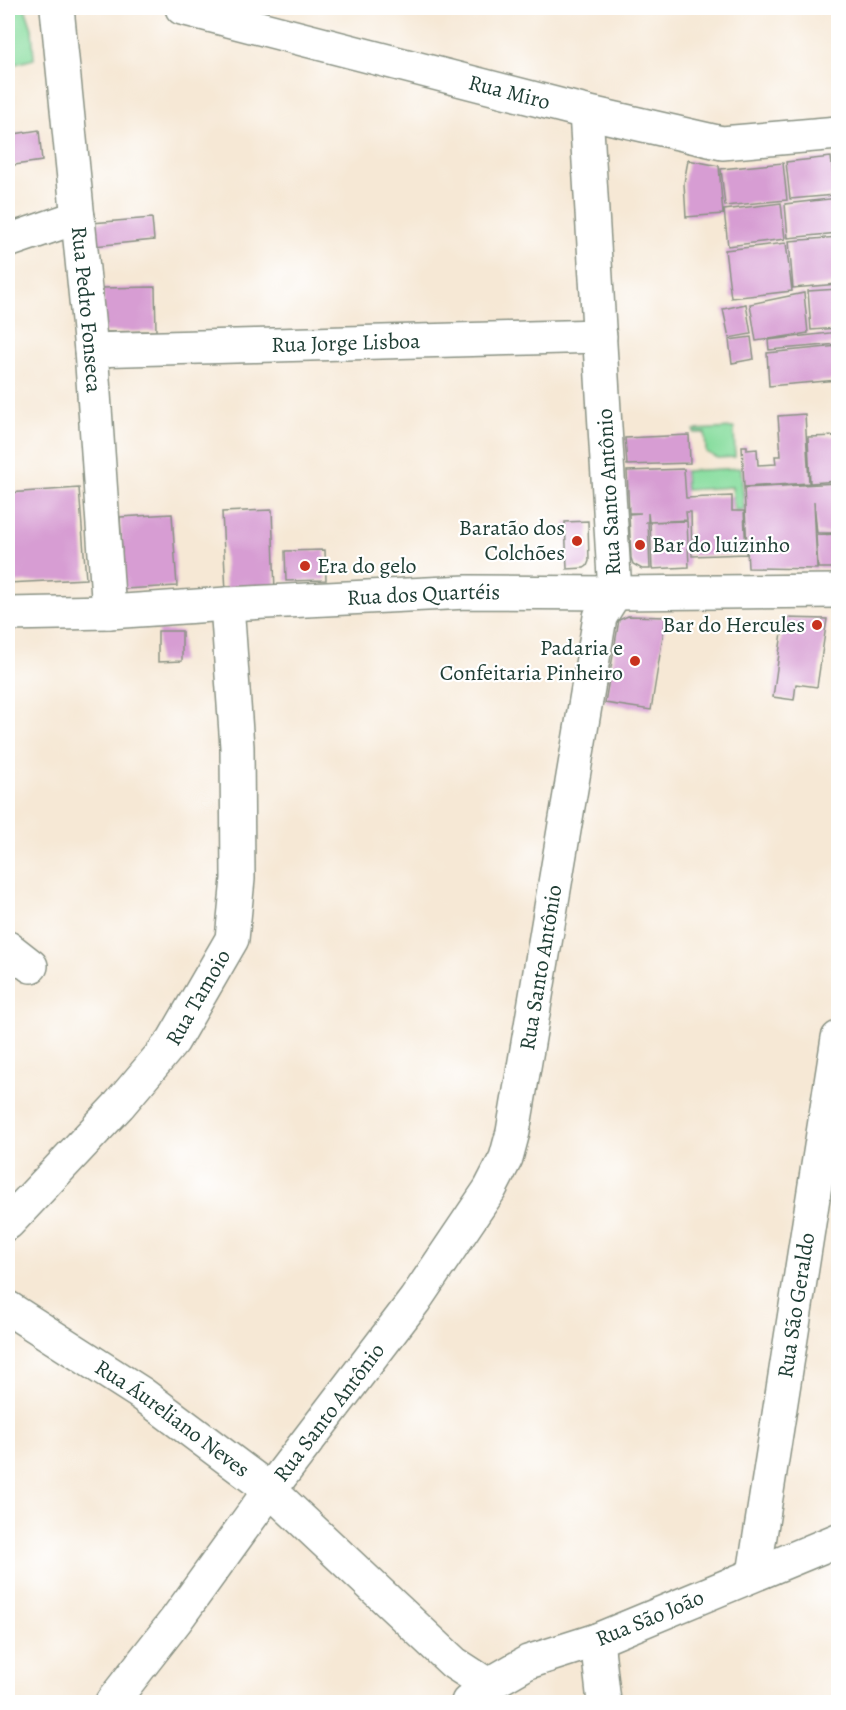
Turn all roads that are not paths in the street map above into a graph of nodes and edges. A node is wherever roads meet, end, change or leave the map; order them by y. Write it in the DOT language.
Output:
graph roads {
  1 [pos="57,8"];
  2 [pos="182,8"];
  3 [pos="586,112"];
  4 [pos="838,133"];
  5 [pos="78,217"];
  6 [pos="8,241"];
  7 [pos="600,336"];
  8 [pos="91,350"];
  9 [pos="838,591"];
  10 [pos="615,594"];
  11 [pos="226,604"];
  12 [pos="109,612"];
  13 [pos="8,614"];
  14 [pos="838,1038"];
  15 [pos="831,1141"];
  16 [pos="8,1223"];
  17 [pos="8,1308"];
  18 [pos="270,1490"];
  19 [pos="838,1540"];
  20 [pos="754,1574"];
  21 [pos="597,1640"];
  22 [pos="478,1694"];
  23 [pos="112,1702"];
  24 [pos="604,1702"];
  1 -- 5 [label="street, Rua Pedro Fonseca"];
  2 -- 3 [label="street, Rua Miro"];
  3 -- 4 [label="street, Rua Miro"];
  3 -- 7 [label="street, Rua Santo Antônio"];
  5 -- 6 [label="street"];
  5 -- 8 [label="street, Rua Pedro Fonseca"];
  7 -- 8 [label="street, Rua Jorge Lisboa"];
  7 -- 10 [label="street, Rua Santo Antônio"];
  8 -- 12 [label="street, Rua Pedro Fonseca"];
  9 -- 10 [label="street, Rua dos Quartéis"];
  10 -- 11 [label="street, Rua dos Quartéis"];
  10 -- 18 [label="street, Rua Santo Antônio"];
  11 -- 12 [label="street, Rua dos Quartéis"];
  11 -- 16 [label="street, Rua Tamoio"];
  12 -- 13 [label="street, Rua dos Quartéis"];
  14 -- 15 [label="street, Rua São Geraldo"];
  15 -- 20 [label="street, Rua São Geraldo"];
  17 -- 18 [label="street, Rua Áureliano Neves"];
  18 -- 22 [label="street, Rua Áureliano Neves"];
  18 -- 23 [label="street, Rua Santo Antônio"];
  19 -- 20 [label="street, Rua São João"];
  20 -- 21 [label="street, Rua São João"];
  21 -- 22 [label="street, Rua São João"];
  21 -- 24 [label="street"];
}
